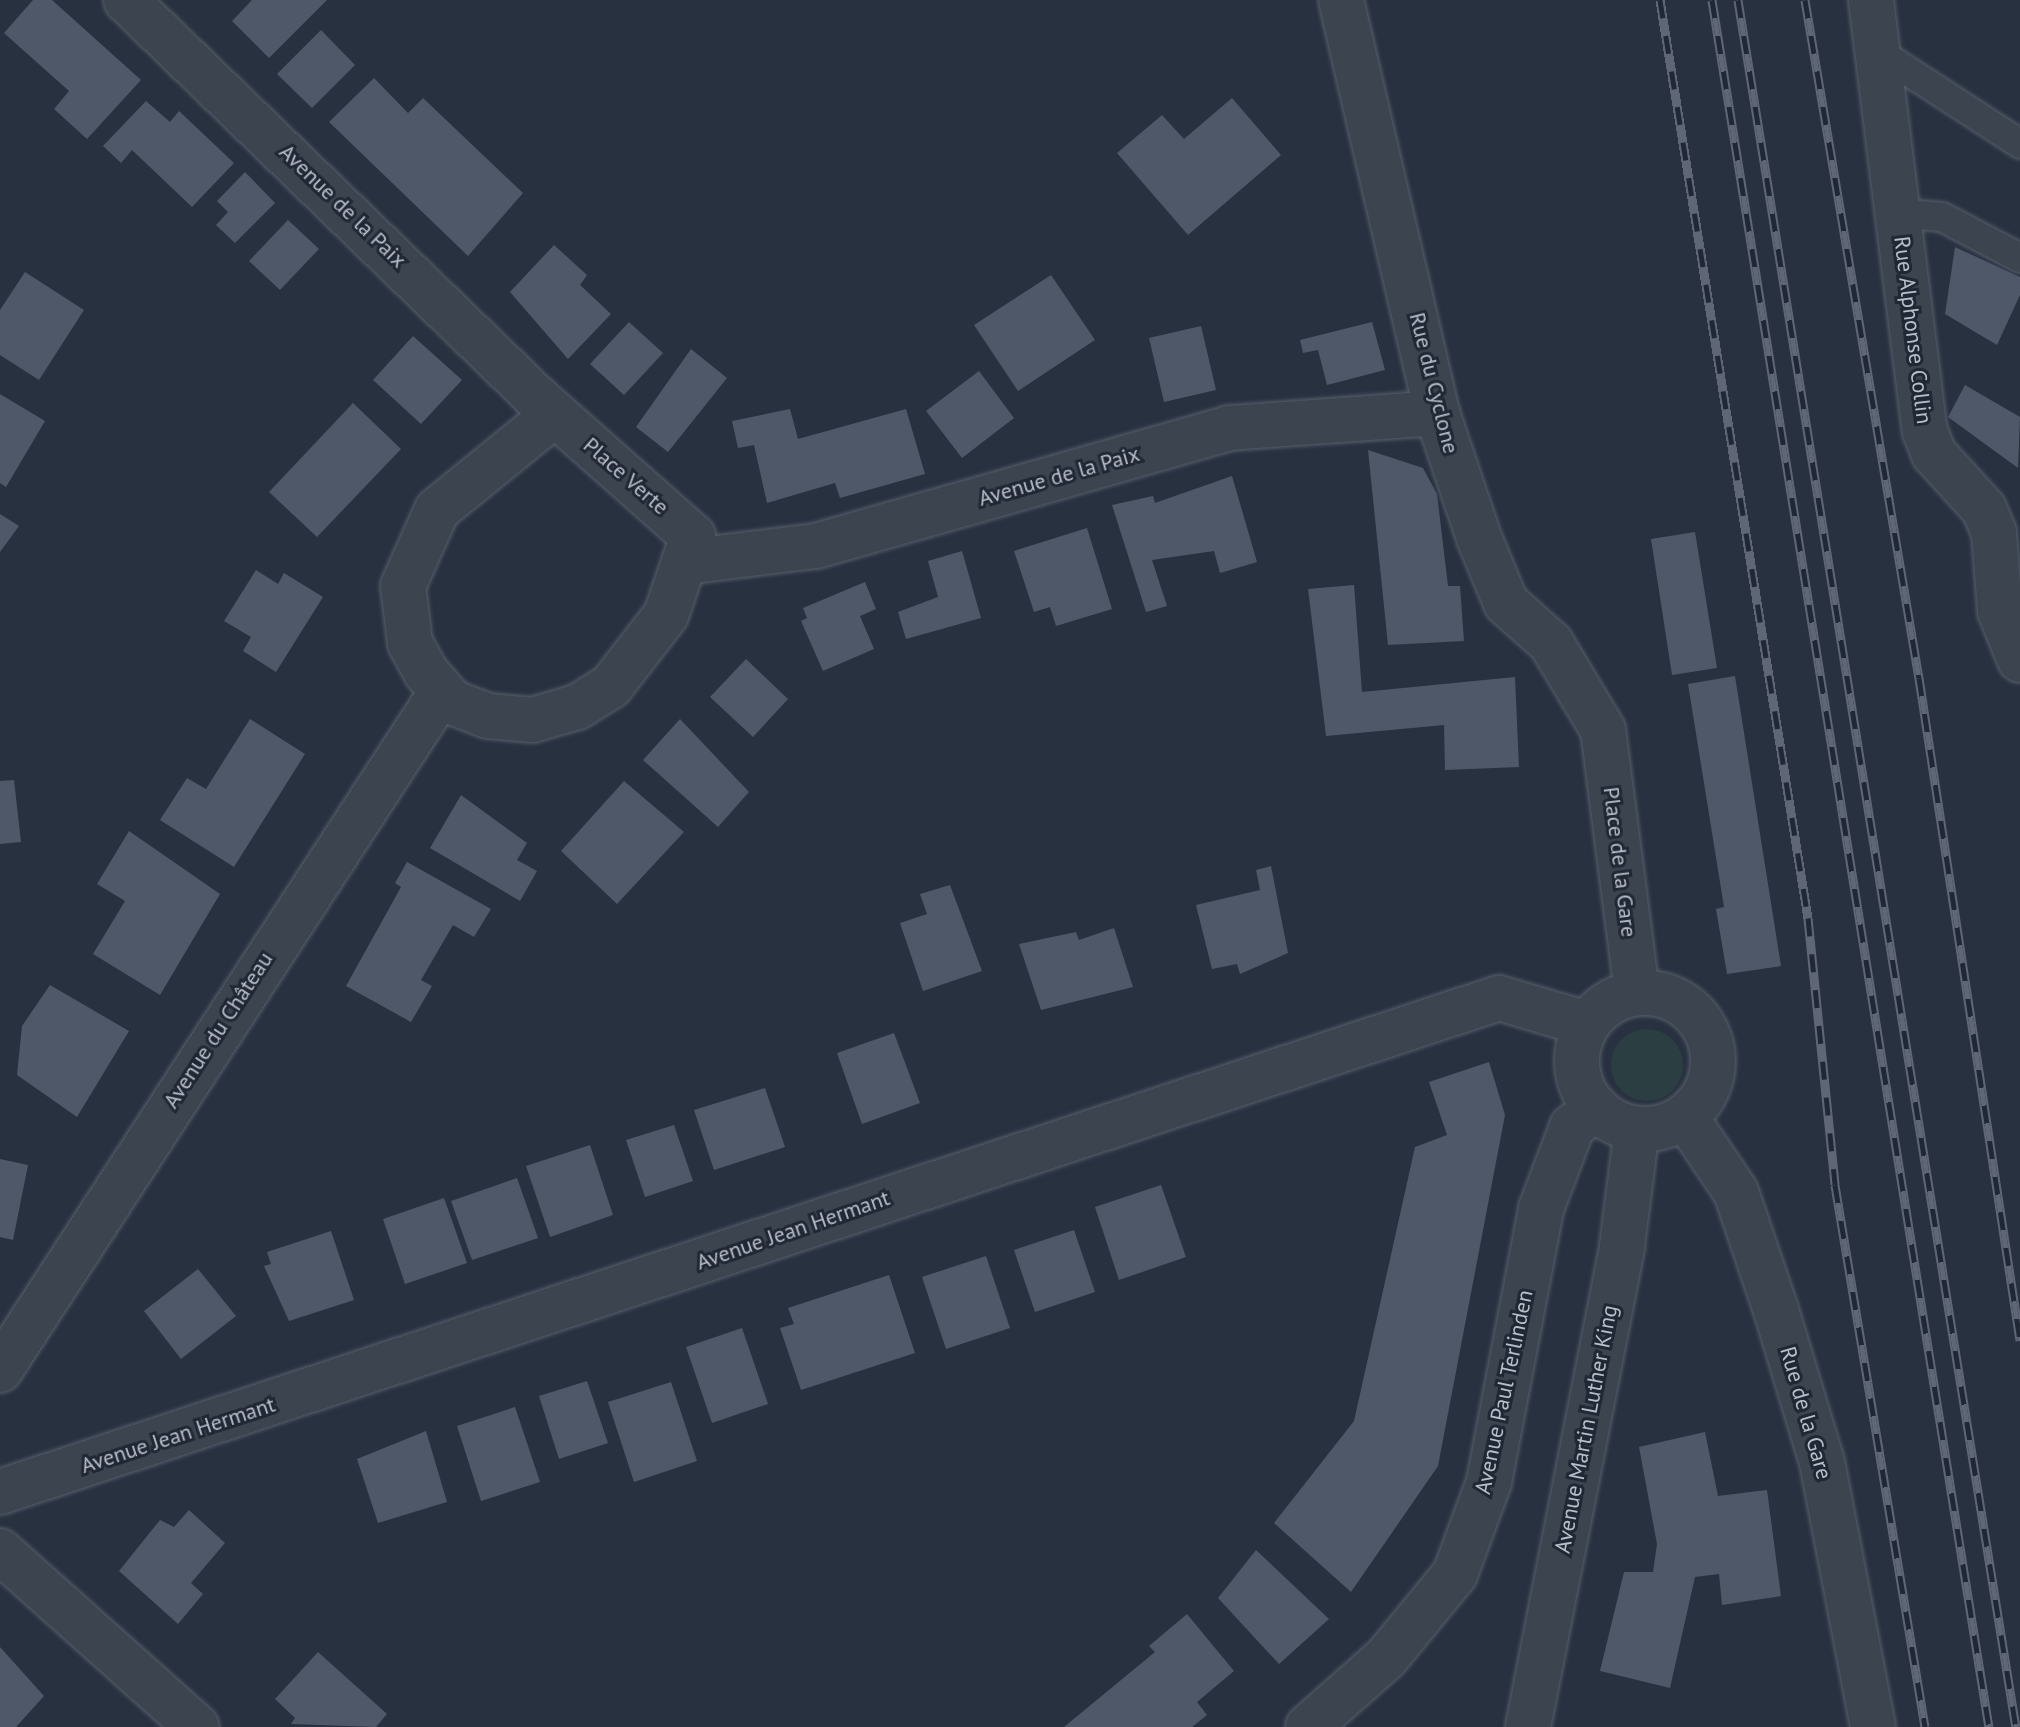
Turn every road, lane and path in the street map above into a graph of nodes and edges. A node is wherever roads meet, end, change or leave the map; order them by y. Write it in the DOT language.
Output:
graph roads {
  1 [pos="126,0"];
  2 [pos="1341,0"];
  3 [pos="1871,0"];
  4 [pos="1877,51"];
  5 [pos="2020,144"];
  6 [pos="1898,213"];
  7 [pos="2020,258"];
  8 [pos="1437,413"];
  9 [pos="555,414"];
  10 [pos="2002,519"];
  11 [pos="685,562"];
  12 [pos="2020,660"];
  13 [pos="441,693"];
  14 [pos="1603,730"];
  15 [pos="1637,993"];
  16 [pos="1587,1024"];
  17 [pos="1596,1108"];
  18 [pos="1686,1118"];
  19 [pos="1637,1129"];
  20 [pos="0,1370"];
  21 [pos="0,1492"];
  22 [pos="0,1551"];
  23 [pos="197,1727"];
  24 [pos="1308,1727"];
  25 [pos="1528,1727"];
  26 [pos="1873,1727"];
  1 -- 9 [label="street, Avenue de la Paix"];
  2 -- 8 [label="street, Rue du Cyclone"];
  3 -- 4 [label="street, Rue Alphonse Collin"];
  4 -- 5 [label="lane"];
  4 -- 6 [label="street, Rue Alphonse Collin"];
  6 -- 7 [label="lane, Rue Alphonse Collin"];
  6 -- 10 [label="street, Rue Alphonse Collin"];
  8 -- 11 [label="street, Avenue de la Paix"];
  8 -- 14 [label="street, Rue du Cyclone"];
  9 -- 11 [label="street, Place Verte"];
  9 -- 13 [label="street"];
  10 -- 12 [label="street, Rue Alphonse Collin"];
  11 -- 13 [label="street, Place Verte"];
  13 -- 20 [label="street, Avenue du Château"];
  14 -- 15 [label="street, Place de la Gare"];
  15 -- 16 [label="street"];
  15 -- 18 [label="street"];
  16 -- 17 [label="street"];
  16 -- 21 [label="street, Avenue Jean Hermant"];
  17 -- 19 [label="street"];
  17 -- 24 [label="street, Avenue Paul Terlinden"];
  18 -- 19 [label="street"];
  18 -- 26 [label="street, Rue de la Gare"];
  19 -- 25 [label="street, Avenue Martin Luther King"];
  22 -- 23 [label="street"];
}
